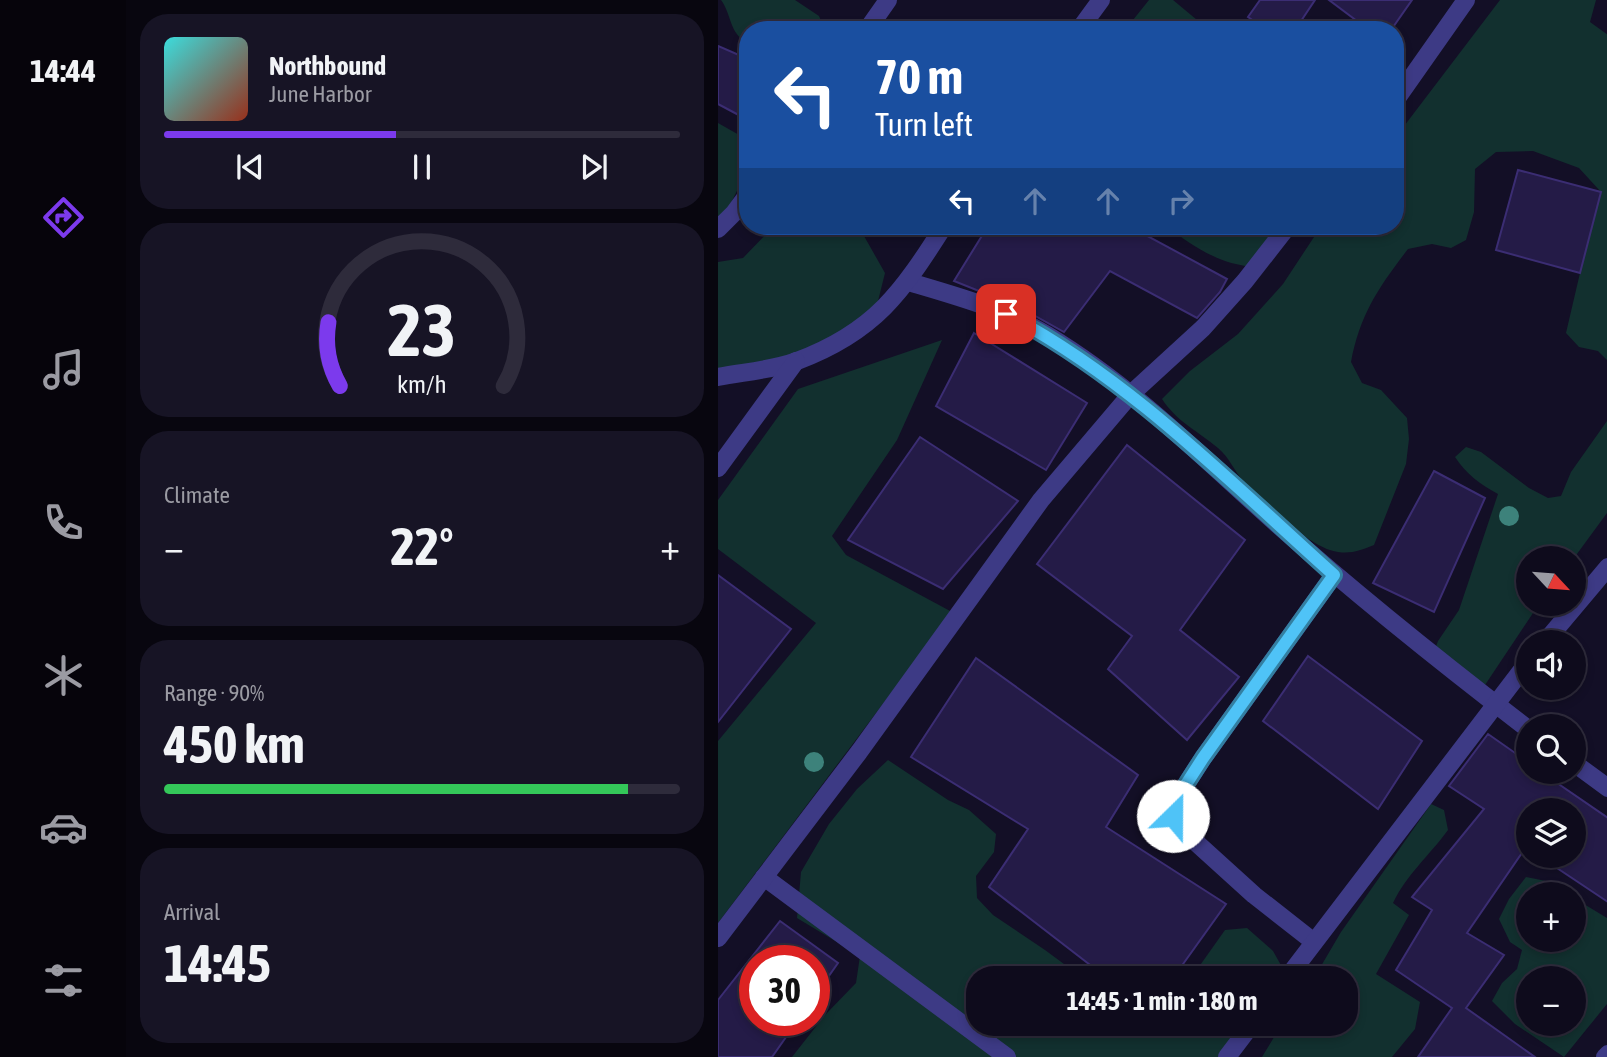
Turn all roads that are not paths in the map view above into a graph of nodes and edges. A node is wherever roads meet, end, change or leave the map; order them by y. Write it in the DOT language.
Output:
graph roads {
  1 [pos="888,0"];
  2 [pos="1101,0"];
  3 [pos="1466,0"];
  4 [pos="873,21"];
  5 [pos="1085,21"];
  6 [pos="1404,88"];
  7 [pos="739,206"];
  8 [pos="718,229"];
  9 [pos="938,235"];
  10 [pos="1281,235"];
  11 [pos="909,282"];
  12 [pos="796,361"];
  13 [pos="718,377"];
  14 [pos="1131,394"];
  15 [pos="718,468"];
  16 [pos="1608,567"];
  17 [pos="1334,575"];
  18 [pos="1555,630"];
  19 [pos="1516,677"];
  20 [pos="1495,703"];
  21 [pos="1516,720"];
  22 [pos="1586,772"];
  23 [pos="1608,788"];
  24 [pos="764,877"];
  25 [pos="718,938"];
  26 [pos="1314,943"];
  27 [pos="1296,966"];
  28 [pos="1243,1036"];
  29 [pos="1007,1057"];
  30 [pos="1227,1057"];
  1 -- 4 [label="street"];
  2 -- 5 [label="street"];
  3 -- 6 [label="street"];
  7 -- 8 [label="street"];
  9 -- 11 [label="street"];
  10 -- 14 [label="street"];
  11 -- 12 [label="street"];
  11 -- 14 [label="street"];
  12 -- 13 [label="street"];
  12 -- 15 [label="street"];
  14 -- 17 [label="street"];
  14 -- 24 [label="street"];
  16 -- 18 [label="street"];
  17 -- 20 [label="street"];
  17 -- 26 [label="street"];
  19 -- 20 [label="street"];
  20 -- 21 [label="street"];
  20 -- 26 [label="street"];
  22 -- 23 [label="street"];
  24 -- 25 [label="street"];
  24 -- 29 [label="street"];
  26 -- 27 [label="street"];
  28 -- 30 [label="street"];
}
